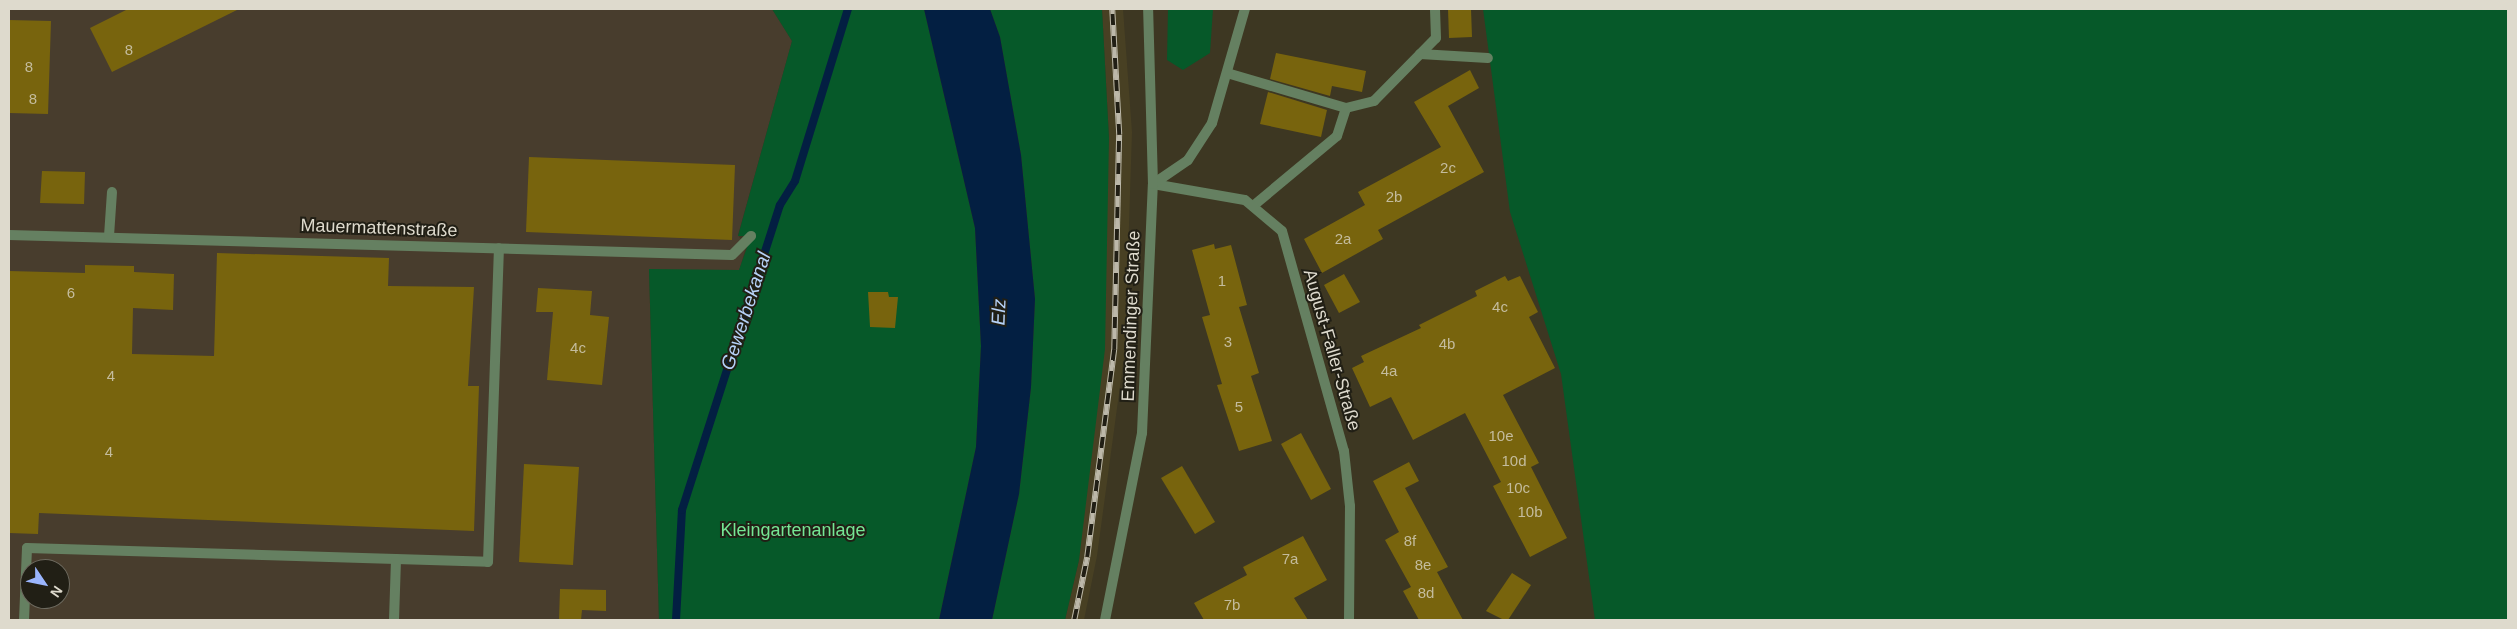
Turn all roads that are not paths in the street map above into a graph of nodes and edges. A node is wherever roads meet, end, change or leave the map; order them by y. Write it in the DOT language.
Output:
graph roads {
  1 [pos="1148,9"];
  2 [pos="1245,9"];
  3 [pos="1435,9"];
  4 [pos="1420,54"];
  5 [pos="1488,58"];
  6 [pos="1227,72"];
  7 [pos="1346,108"];
  8 [pos="1153,184"];
  9 [pos="112,192"];
  10 [pos="1253,206"];
  11 [pos="9,235"];
  12 [pos="109,236"];
  13 [pos="747,239"];
  14 [pos="499,248"];
  15 [pos="396,559"];
  16 [pos="24,620"];
  17 [pos="394,620"];
  18 [pos="1105,620"];
  19 [pos="1349,620"];
  1 -- 8 [label="street, Emmendinger Straße"];
  2 -- 6 [label="street"];
  3 -- 4 [label="street"];
  4 -- 5 [label="street"];
  4 -- 7 [label="street"];
  6 -- 7 [label="street"];
  6 -- 8 [label="street"];
  7 -- 10 [label="street"];
  8 -- 10 [label="street, August-Faller-Straße"];
  8 -- 18 [label="street, Emmendinger Straße"];
  9 -- 12 [label="street"];
  10 -- 19 [label="street, August-Faller-Straße"];
  11 -- 12 [label="street, Mauermattenstraße"];
  12 -- 14 [label="street, Mauermattenstraße"];
  13 -- 14 [label="street, Mauermattenstraße"];
  14 -- 15 [label="street"];
  15 -- 16 [label="street"];
  15 -- 17 [label="street"];
}
